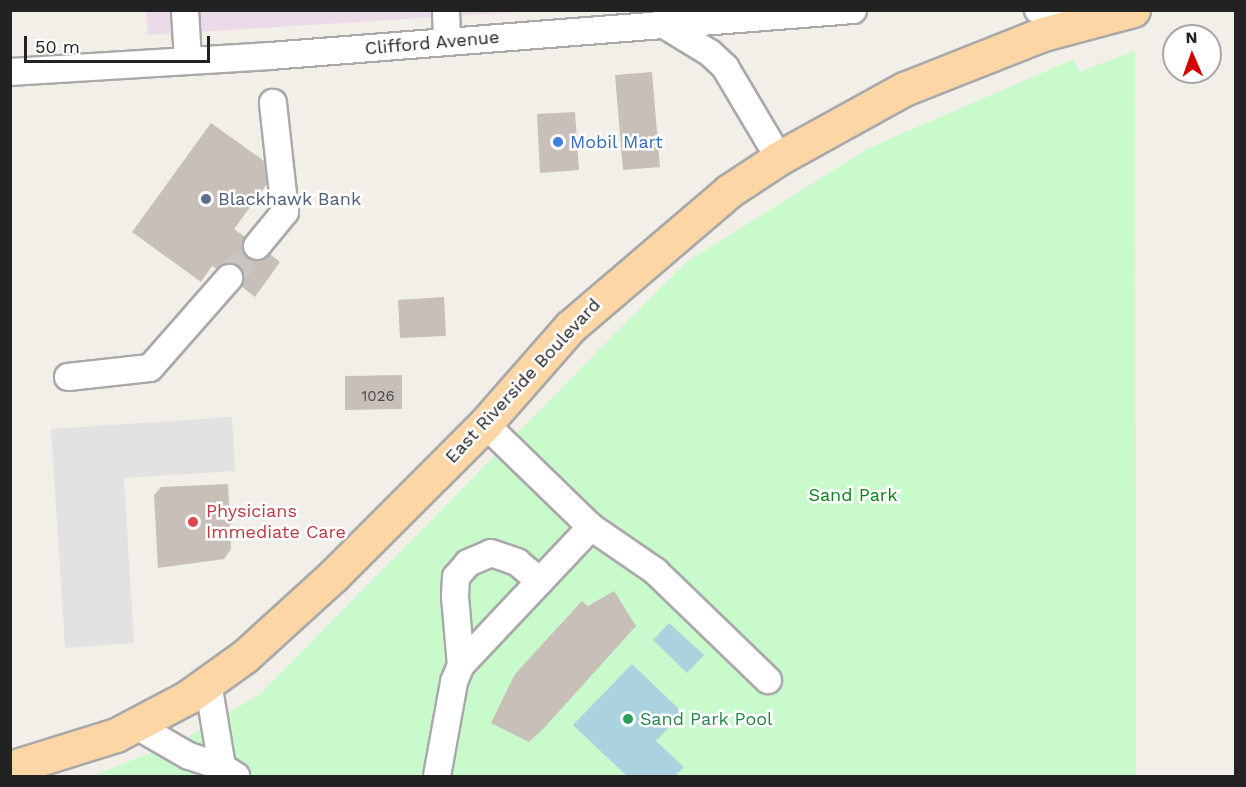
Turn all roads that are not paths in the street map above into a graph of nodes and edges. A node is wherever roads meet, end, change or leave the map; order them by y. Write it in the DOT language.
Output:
graph roads {
  1 [pos="184,10"];
  2 [pos="446,10"];
  3 [pos="853,10"];
  4 [pos="1038,10"];
  5 [pos="1133,10"];
  6 [pos="1088,19"];
  7 [pos="661,23"];
  8 [pos="447,42"];
  9 [pos="188,61"];
  10 [pos="10,72"];
  11 [pos="273,103"];
  12 [pos="779,158"];
  13 [pos="257,246"];
  14 [pos="229,278"];
  15 [pos="68,376"];
  16 [pos="485,424"];
  17 [pos="591,527"];
  18 [pos="540,581"];
  19 [pos="461,665"];
  20 [pos="768,680"];
  21 [pos="208,683"];
  22 [pos="135,725"];
  23 [pos="10,768"];
  24 [pos="229,772"];
  25 [pos="437,777"];
  1 -- 9 [label="street"];
  2 -- 8 [label="street"];
  3 -- 7 [label="street, Clifford Avenue"];
  4 -- 6 [label="street"];
  5 -- 6 [label="main road, East Riverside Boulevard"];
  6 -- 12 [label="main road, East Riverside Boulevard"];
  7 -- 8 [label="street, Clifford Avenue"];
  7 -- 12 [label="street"];
  8 -- 9 [label="street, Clifford Avenue"];
  9 -- 10 [label="street, Clifford Avenue"];
  11 -- 13 [label="street"];
  12 -- 16 [label="main road, East Riverside Boulevard"];
  14 -- 15 [label="street"];
  16 -- 17 [label="street"];
  16 -- 21 [label="main road, East Riverside Boulevard"];
  17 -- 18 [label="street"];
  17 -- 20 [label="street"];
  18 -- 19 [label="street"];
  18 -- 19 [label="street"];
  19 -- 25 [label="street"];
  21 -- 22 [label="main road, East Riverside Boulevard"];
  21 -- 24 [label="street"];
  22 -- 23 [label="main road, East Riverside Boulevard"];
  22 -- 24 [label="street"];
}
